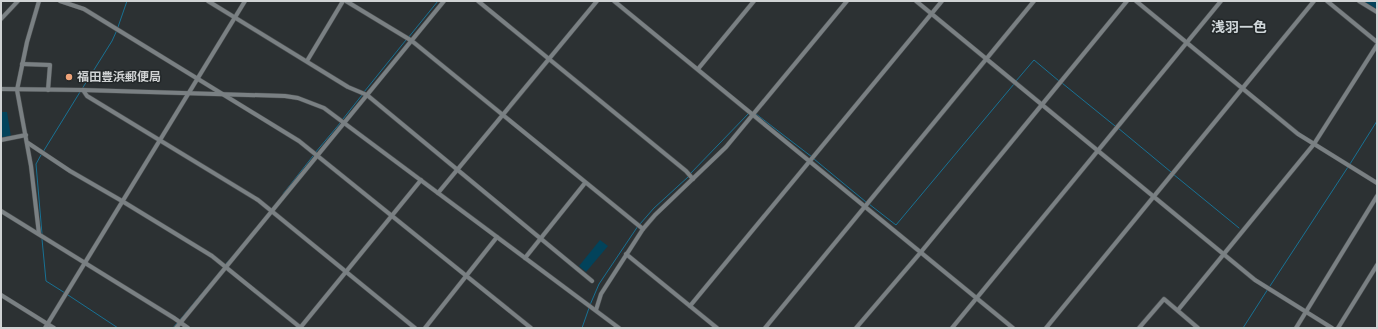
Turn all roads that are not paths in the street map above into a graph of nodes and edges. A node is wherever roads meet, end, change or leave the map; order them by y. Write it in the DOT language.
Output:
graph roads {
  1 [pos="18,1"];
  2 [pos="39,1"];
  3 [pos="60,1"];
  4 [pos="208,1"];
  5 [pos="245,1"];
  6 [pos="344,1"];
  7 [pos="444,1"];
  8 [pos="478,1"];
  9 [pos="597,1"];
  10 [pos="614,1"];
  11 [pos="754,1"];
  12 [pos="847,1"];
  13 [pos="916,1"];
  14 [pos="942,1"];
  15 [pos="1034,1"];
  16 [pos="1128,1"];
  17 [pos="1136,1"];
  18 [pos="1220,1"];
  19 [pos="1314,1"];
  20 [pos="1327,1"];
  21 [pos="1359,1"];
  22 [pos="1377,12"];
  23 [pos="932,13"];
  24 [pos="235,17"];
  25 [pos="1,19"];
  26 [pos="412,41"];
  27 [pos="1187,42"];
  28 [pos="1377,43"];
  29 [pos="987,59"];
  30 [pos="549,60"];
  31 [pos="307,61"];
  32 [pos="22,64"];
  33 [pos="698,69"];
  34 [pos="197,79"];
  35 [pos="1243,88"];
  36 [pos="1,89"];
  37 [pos="17,90"];
  38 [pos="48,90"];
  39 [pos="83,90"];
  40 [pos="189,93"];
  41 [pos="221,93"];
  42 [pos="367,95"];
  43 [pos="1042,105"];
  44 [pos="503,115"];
  45 [pos="754,115"];
  46 [pos="344,123"];
  47 [pos="26,135"];
  48 [pos="1,140"];
  49 [pos="160,140"];
  50 [pos="28,143"];
  51 [pos="1314,144"];
  52 [pos="1098,151"];
  53 [pos="317,155"];
  54 [pos="810,161"];
  55 [pos="457,169"];
  56 [pos="693,179"];
  57 [pos="421,180"];
  58 [pos="585,183"];
  59 [pos="1377,183"];
  60 [pos="438,193"];
  61 [pos="1377,196"];
  62 [pos="1153,197"];
  63 [pos="122,201"];
  64 [pos="865,207"];
  65 [pos="1,211"];
  66 [pos="272,211"];
  67 [pos="391,216"];
  68 [pos="643,229"];
  69 [pos="39,234"];
  70 [pos="497,237"];
  71 [pos="541,238"];
  72 [pos="921,252"];
  73 [pos="1223,253"];
  74 [pos="626,254"];
  75 [pos="525,258"];
  76 [pos="85,263"];
  77 [pos="226,267"];
  78 [pos="1376,268"];
  79 [pos="346,272"];
  80 [pos="467,277"];
  81 [pos="592,281"];
  82 [pos="1,295"];
  83 [pos="977,297"];
  84 [pos="690,306"];
  85 [pos="596,310"];
  86 [pos="1178,310"];
  87 [pos="1306,312"];
  88 [pos="180,322"];
  89 [pos="46,326"];
  90 [pos="54,328"];
  91 [pos="176,328"];
  92 [pos="188,328"];
  93 [pos="300,328"];
  94 [pos="415,328"];
  95 [pos="425,328"];
  96 [pos="531,328"];
  97 [pos="619,328"];
  98 [pos="717,328"];
  99 [pos="765,328"];
  100 [pos="856,328"];
  101 [pos="952,328"];
  102 [pos="1013,328"];
  103 [pos="1046,328"];
  104 [pos="1139,328"];
  105 [pos="1198,328"];
  106 [pos="1296,328"];
  107 [pos="1332,328"];
  108 [pos="1338,328"];
  1 -- 25 [label="street"];
  2 -- 32 [label="street"];
  3 -- 34 [label="street"];
  4 -- 24 [label="street"];
  5 -- 24 [label="street"];
  6 -- 26 [label="street"];
  6 -- 31 [label="street"];
  7 -- 26 [label="street"];
  8 -- 30 [label="street"];
  9 -- 30 [label="street"];
  10 -- 33 [label="street"];
  11 -- 33 [label="street"];
  12 -- 45 [label="street"];
  13 -- 23 [label="street"];
  14 -- 23 [label="street"];
  15 -- 29 [label="street"];
  16 -- 43 [label="street"];
  17 -- 27 [label="street"];
  18 -- 27 [label="street"];
  19 -- 35 [label="street"];
  20 -- 28 [label="street"];
  21 -- 22 [label="street"];
  23 -- 29 [label="street"];
  23 -- 54 [label="street"];
  24 -- 31 [label="street"];
  24 -- 34 [label="street"];
  26 -- 42 [label="street"];
  26 -- 44 [label="street"];
  27 -- 35 [label="street"];
  27 -- 52 [label="street"];
  28 -- 51 [label="street"];
  29 -- 43 [label="street"];
  29 -- 64 [label="street"];
  30 -- 44 [label="street"];
  30 -- 56 [label="street"];
  31 -- 42 [label="street"];
  32 -- 37 [label="street"];
  32 -- 38 [label="street"];
  33 -- 45 [label="street"];
  34 -- 40 [label="street"];
  34 -- 41 [label="street"];
  35 -- 51 [label="street"];
  35 -- 62 [label="street"];
  36 -- 37 [label="street"];
  37 -- 38 [label="street"];
  37 -- 47 [label="street"];
  38 -- 39 [label="street"];
  39 -- 40 [label="street"];
  39 -- 49 [label="street"];
  40 -- 41 [label="street"];
  40 -- 49 [label="street"];
  41 -- 46 [label="street"];
  41 -- 53 [label="street"];
  42 -- 46 [label="street"];
  42 -- 55 [label="street"];
  43 -- 52 [label="street"];
  43 -- 72 [label="street"];
  44 -- 55 [label="street"];
  44 -- 58 [label="street"];
  45 -- 54 [label="street"];
  45 -- 56 [label="street"];
  46 -- 53 [label="street"];
  46 -- 57 [label="street"];
  47 -- 48 [label="street"];
  47 -- 50 [label="street"];
  49 -- 63 [label="street"];
  49 -- 66 [label="street"];
  50 -- 63 [label="street"];
  50 -- 69 [label="street"];
  51 -- 59 [label="street"];
  51 -- 73 [label="street"];
  52 -- 62 [label="street"];
  52 -- 83 [label="street"];
  53 -- 66 [label="street"];
  53 -- 67 [label="street"];
  54 -- 64 [label="street"];
  54 -- 84 [label="street"];
  55 -- 60 [label="street"];
  55 -- 71 [label="street"];
  56 -- 68 [label="street"];
  57 -- 60 [label="street"];
  57 -- 67 [label="street"];
  58 -- 68 [label="street"];
  58 -- 71 [label="street"];
  60 -- 70 [label="street"];
  61 -- 87 [label="street"];
  62 -- 73 [label="street"];
  62 -- 103 [label="street"];
  63 -- 76 [label="street"];
  63 -- 77 [label="street"];
  64 -- 72 [label="street"];
  64 -- 99 [label="street"];
  65 -- 69 [label="street"];
  66 -- 77 [label="street"];
  66 -- 79 [label="street"];
  67 -- 79 [label="street"];
  67 -- 80 [label="street"];
  68 -- 74 [label="street"];
  69 -- 76 [label="street"];
  70 -- 75 [label="street"];
  70 -- 80 [label="street"];
  71 -- 75 [label="street"];
  71 -- 81 [label="street"];
  72 -- 83 [label="street"];
  72 -- 100 [label="street"];
  73 -- 86 [label="street"];
  73 -- 87 [label="street"];
  74 -- 84 [label="street"];
  74 -- 85 [label="street"];
  75 -- 85 [label="street"];
  76 -- 88 [label="street"];
  76 -- 89 [label="street"];
  77 -- 88 [label="street"];
  77 -- 93 [label="street"];
  78 -- 108 [label="street"];
  79 -- 93 [label="street"];
  79 -- 94 [label="street"];
  80 -- 95 [label="street"];
  80 -- 96 [label="street"];
  82 -- 89 [label="street"];
  83 -- 101 [label="street"];
  83 -- 102 [label="street"];
  84 -- 98 [label="street"];
  85 -- 97 [label="street"];
  86 -- 104 [label="street"];
  86 -- 105 [label="street"];
  87 -- 106 [label="street"];
  87 -- 107 [label="street"];
  88 -- 91 [label="street"];
  88 -- 92 [label="street"];
  89 -- 90 [label="street"];
}
